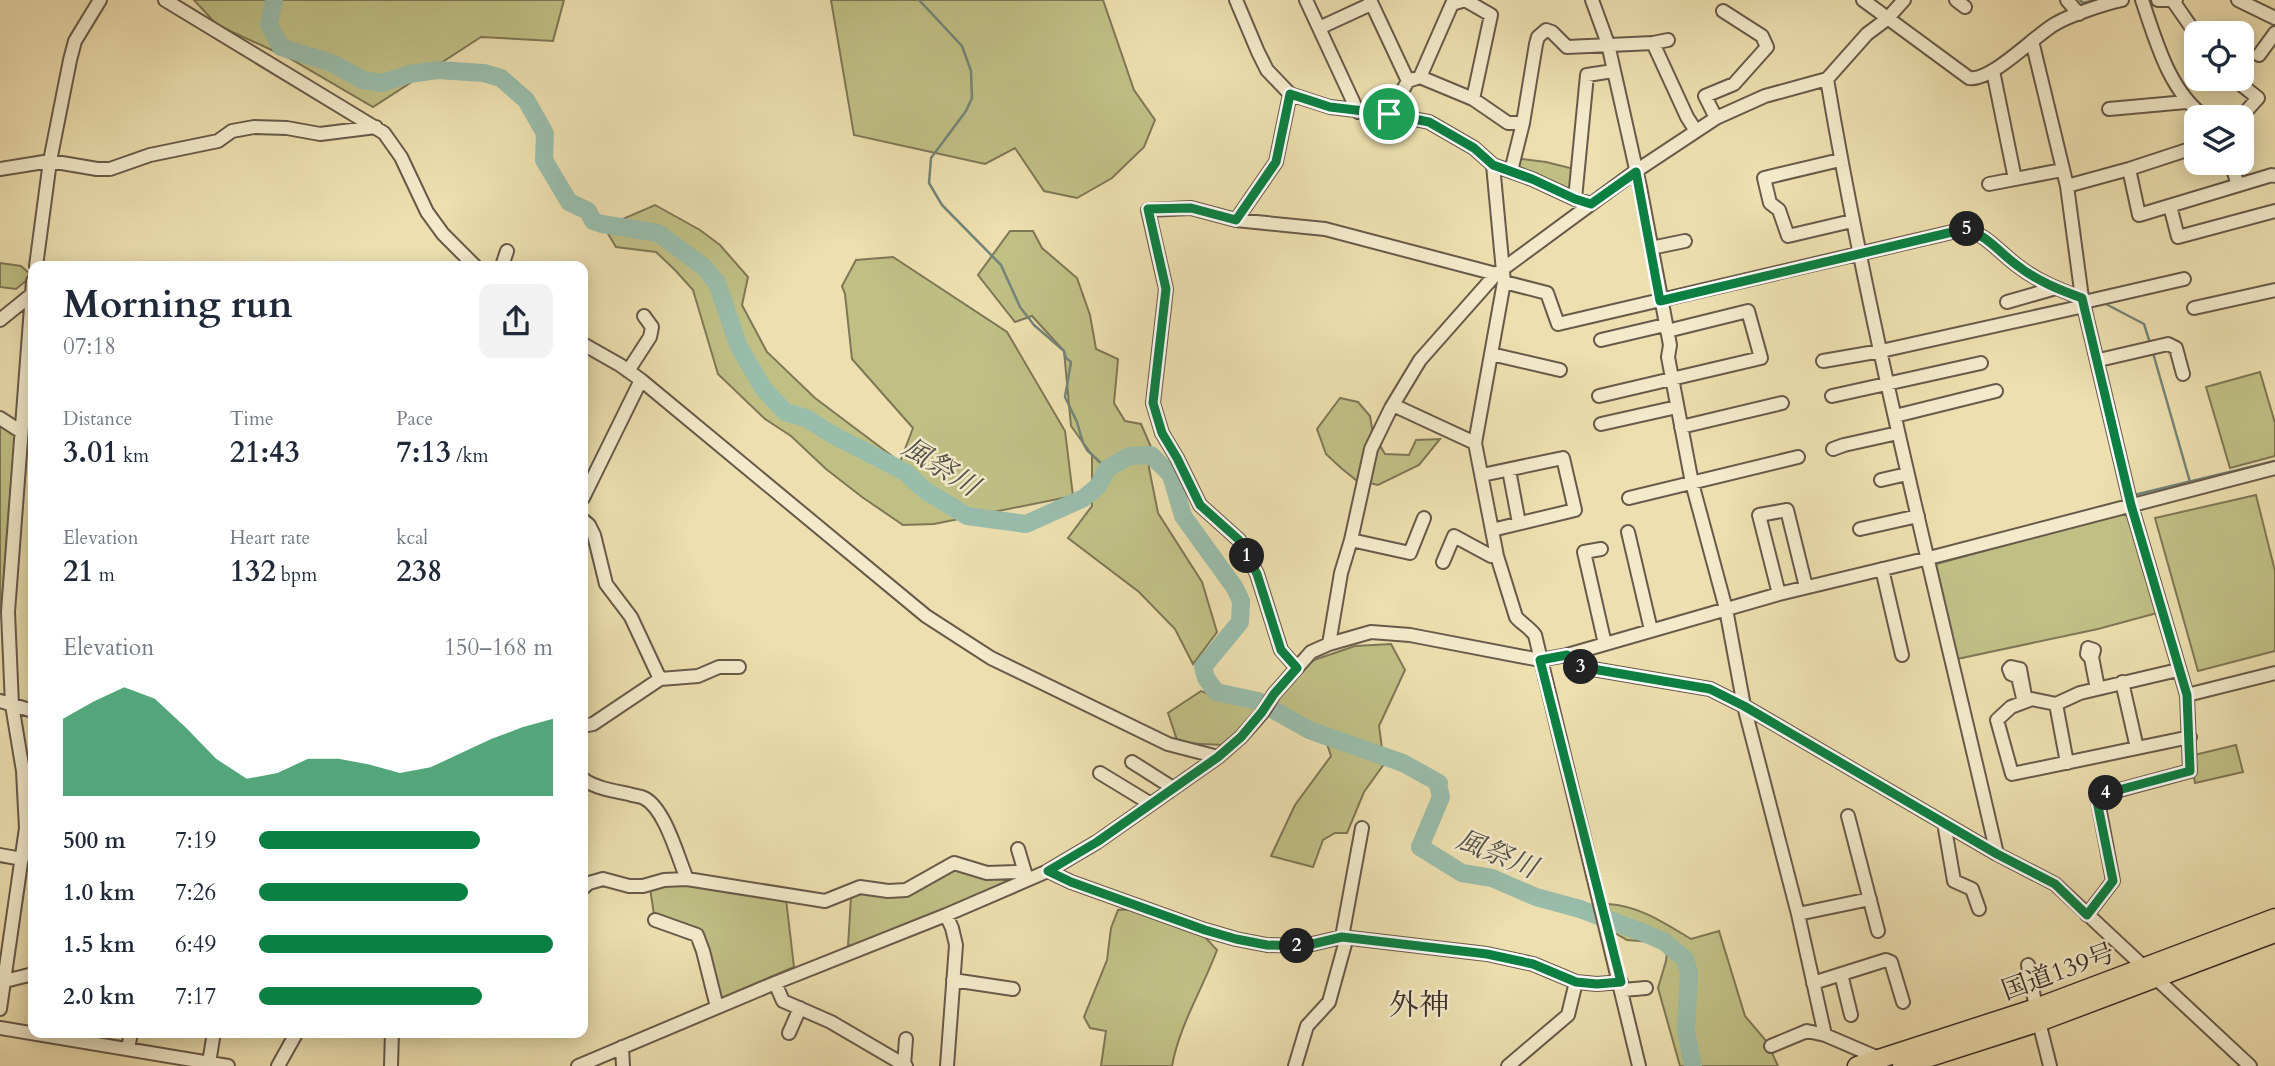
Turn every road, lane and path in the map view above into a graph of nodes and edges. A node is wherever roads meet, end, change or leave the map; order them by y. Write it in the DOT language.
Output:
graph roads {
  1 [pos="100,0"];
  2 [pos="165,0"];
  3 [pos="1236,0"];
  4 [pos="1306,0"];
  5 [pos="1592,0"];
  6 [pos="1863,0"];
  7 [pos="1904,0"];
  8 [pos="2067,0"];
  9 [pos="2122,0"];
  10 [pos="2142,0"];
  11 [pos="2158,0"];
  12 [pos="2238,0"];
  13 [pos="2175,1"];
  14 [pos="1370,2"];
  15 [pos="2104,2"];
  16 [pos="1723,11"];
  17 [pos="2079,15"];
  18 [pos="2275,18"];
  19 [pos="1887,19"];
  20 [pos="2188,21"];
  21 [pos="1319,28"];
  22 [pos="2275,33"];
  23 [pos="1668,40"];
  24 [pos="2032,41"];
  25 [pos="1653,43"];
  26 [pos="1608,44"];
  27 [pos="2259,55"];
  28 [pos="1613,71"];
  29 [pos="1993,71"];
  30 [pos="1414,79"];
  31 [pos="1827,79"];
  32 [pos="2249,91"];
  33 [pos="1290,94"];
  34 [pos="1473,99"];
  35 [pos="2186,102"];
  36 [pos="2190,105"];
  37 [pos="2252,105"];
  38 [pos="2109,109"];
  39 [pos="1358,112"];
  40 [pos="1389,114"];
  41 [pos="1716,118"];
  42 [pos="1523,123"];
  43 [pos="376,127"];
  44 [pos="1696,131"];
  45 [pos="2184,151"];
  46 [pos="1840,160"];
  47 [pos="50,161"];
  48 [pos="1493,165"];
  49 [pos="0,169"];
  50 [pos="2129,169"];
  51 [pos="2062,170"];
  52 [pos="1511,171"];
  53 [pos="1636,172"];
  54 [pos="2235,175"];
  55 [pos="2275,176"];
  56 [pos="2015,179"];
  57 [pos="1989,184"];
  58 [pos="2238,185"];
  59 [pos="2067,186"];
  60 [pos="1575,199"];
  61 [pos="1591,204"];
  62 [pos="2170,206"];
  63 [pos="2275,211"];
  64 [pos="1236,220"];
  65 [pos="1852,222"];
  66 [pos="1685,241"];
  67 [pos="1651,248"];
  68 [pos="507,251"];
  69 [pos="1861,254"];
  70 [pos="37,261"];
  71 [pos="470,261"];
  72 [pos="504,261"];
  73 [pos="1501,275"];
  74 [pos="2184,278"];
  75 [pos="2056,288"];
  76 [pos="2275,290"];
  77 [pos="28,297"];
  78 [pos="1660,301"];
  79 [pos="2007,302"];
  80 [pos="2084,302"];
  81 [pos="2194,308"];
  82 [pos="644,316"];
  83 [pos="0,320"];
  84 [pos="1666,328"];
  85 [pos="28,332"];
  86 [pos="1601,340"];
  87 [pos="588,347"];
  88 [pos="1881,351"];
  89 [pos="1491,354"];
  90 [pos="2099,360"];
  91 [pos="1823,361"];
  92 [pos="1981,363"];
  93 [pos="1560,370"];
  94 [pos="628,371"];
  95 [pos="2183,374"];
  96 [pos="1672,378"];
  97 [pos="641,380"];
  98 [pos="1888,384"];
  99 [pos="1996,391"];
  100 [pos="1599,396"];
  101 [pos="1832,396"];
  102 [pos="1782,403"];
  103 [pos="1393,405"];
  104 [pos="1677,407"];
  105 [pos="1895,416"];
  106 [pos="0,418"];
  107 [pos="1601,424"];
  108 [pos="1681,427"];
  109 [pos="20,431"];
  110 [pos="1898,433"];
  111 [pos="1475,443"];
  112 [pos="1833,449"];
  113 [pos="1798,457"];
  114 [pos="2275,468"];
  115 [pos="1509,470"];
  116 [pos="1907,474"];
  117 [pos="1482,475"];
  118 [pos="1881,480"];
  119 [pos="1692,483"];
  120 [pos="588,488"];
  121 [pos="1629,498"];
  122 [pos="2131,505"];
  123 [pos="1918,516"];
  124 [pos="1424,518"];
  125 [pos="1519,523"];
  126 [pos="588,524"];
  127 [pos="1860,529"];
  128 [pos="1492,530"];
  129 [pos="1628,532"];
  130 [pos="1351,540"];
  131 [pos="1601,549"];
  132 [pos="1497,556"];
  133 [pos="1929,558"];
  134 [pos="1443,562"];
  135 [pos="1882,569"];
  136 [pos="1806,587"];
  137 [pos="1779,594"];
  138 [pos="1726,609"];
  139 [pos="1651,630"];
  140 [pos="1329,644"];
  141 [pos="1605,644"];
  142 [pos="1567,655"];
  143 [pos="1902,656"];
  144 [pos="1540,660"];
  145 [pos="739,667"];
  146 [pos="1297,668"];
  147 [pos="2178,670"];
  148 [pos="2275,673"];
  149 [pos="660,678"];
  150 [pos="2122,682"];
  151 [pos="2187,695"];
  152 [pos="6,703"];
  153 [pos="2056,704"];
  154 [pos="1744,706"];
  155 [pos="28,710"];
  156 [pos="588,725"];
  157 [pos="2190,737"];
  158 [pos="2137,748"];
  159 [pos="1218,757"];
  160 [pos="1132,762"];
  161 [pos="2067,763"];
  162 [pos="1100,772"];
  163 [pos="588,783"];
  164 [pos="1173,788"];
  165 [pos="1152,804"];
  166 [pos="28,811"];
  167 [pos="1847,816"];
  168 [pos="1944,823"];
  169 [pos="1362,828"];
  170 [pos="28,835"];
  171 [pos="1018,849"];
  172 [pos="1997,854"];
  173 [pos="0,855"];
  174 [pos="22,859"];
  175 [pos="1048,871"];
  176 [pos="1028,877"];
  177 [pos="687,879"];
  178 [pos="588,884"];
  179 [pos="1870,899"];
  180 [pos="1979,909"];
  181 [pos="1798,914"];
  182 [pos="946,915"];
  183 [pos="2087,915"];
  184 [pos="2275,918"];
  185 [pos="655,919"];
  186 [pos="1878,931"];
  187 [pos="2275,933"];
  188 [pos="1342,937"];
  189 [pos="2028,965"];
  190 [pos="2150,973"];
  191 [pos="1840,974"];
  192 [pos="28,975"];
  193 [pos="953,980"];
  194 [pos="5,981"];
  195 [pos="1576,982"];
  196 [pos="775,983"];
  197 [pos="1813,983"];
  198 [pos="1622,986"];
  199 [pos="1646,988"];
  200 [pos="1013,989"];
  201 [pos="1903,1002"];
  202 [pos="717,1007"];
  203 [pos="800,1008"];
  204 [pos="0,1009"];
  205 [pos="1851,1015"];
  206 [pos="2038,1015"];
  207 [pos="0,1028"];
  208 [pos="28,1031"];
  209 [pos="789,1033"];
  210 [pos="1825,1035"];
  211 [pos="98,1038"];
  212 [pos="130,1038"];
  213 [pos="213,1038"];
  214 [pos="294,1038"];
  215 [pos="392,1038"];
  216 [pos="906,1039"];
  217 [pos="1771,1046"];
  218 [pos="622,1047"];
  219 [pos="128,1049"];
  220 [pos="1881,1059"];
  221 [pos="209,1063"];
  222 [pos="905,1065"];
  223 [pos="228,1066"];
  224 [pos="278,1066"];
  225 [pos="391,1066"];
  226 [pos="578,1066"];
  227 [pos="623,1066"];
  228 [pos="947,1066"];
  229 [pos="1295,1066"];
  230 [pos="1508,1066"];
  231 [pos="1639,1066"];
  232 [pos="1857,1066"];
  233 [pos="1902,1066"];
  234 [pos="2050,1066"];
  235 [pos="2250,1066"];
  1 -- 47 [label="street"];
  2 -- 43 [label="street"];
  3 -- 33 [label="street"];
  4 -- 21 [label="street"];
  5 -- 26 [label="street"];
  6 -- 19 [label="street"];
  7 -- 19 [label="street"];
  8 -- 17 [label="street"];
  9 -- 15 [label="street"];
  10 -- 35 [label="street"];
  11 -- 13 [label="street"];
  12 -- 18 [label="street"];
  13 -- 20 [label="street"];
  14 -- 21 [label="street"];
  14 -- 30 [label="street"];
  15 -- 17 [label="street"];
  16 -- 41 [label="street"];
  17 -- 24 [label="street"];
  19 -- 29 [label="street"];
  19 -- 31 [label="street"];
  21 -- 39 [label="street"];
  22 -- 27 [label="street"];
  23 -- 25 [label="street"];
  24 -- 29 [label="street"];
  24 -- 51 [label="street"];
  25 -- 26 [label="street"];
  25 -- 44 [label="street"];
  26 -- 28 [label="street"];
  26 -- 42 [label="street"];
  28 -- 53 [label="street"];
  28 -- 60 [label="street"];
  29 -- 56 [label="street"];
  30 -- 34 [label="street"];
  30 -- 34 [label="street"];
  30 -- 40 [label="street"];
  31 -- 41 [label="street"];
  31 -- 46 [label="street"];
  32 -- 37 [label="street"];
  33 -- 39 [label="street"];
  33 -- 64 [label="street"];
  34 -- 42 [label="street"];
  35 -- 36 [label="street"];
  35 -- 38 [label="street"];
  39 -- 40 [label="street"];
  40 -- 48 [label="street"];
  41 -- 44 [label="street"];
  42 -- 52 [label="street"];
  43 -- 47 [label="street"];
  43 -- 71 [label="street"];
  44 -- 53 [label="street"];
  45 -- 50 [label="street"];
  46 -- 65 [label="street"];
  46 -- 65 [label="street"];
  47 -- 49 [label="street"];
  47 -- 70 [label="street"];
  48 -- 52 [label="street"];
  48 -- 73 [label="street"];
  50 -- 59 [label="street"];
  50 -- 62 [label="street"];
  51 -- 56 [label="street"];
  51 -- 59 [label="street"];
  52 -- 60 [label="street"];
  53 -- 61 [label="street"];
  53 -- 67 [label="street"];
  54 -- 58 [label="street"];
  55 -- 58 [label="street"];
  56 -- 57 [label="street"];
  58 -- 62 [label="street"];
  59 -- 80 [label="street"];
  60 -- 61 [label="street"];
  61 -- 73 [label="street"];
  62 -- 63 [label="street"];
  64 -- 73 [label="street"];
  64 -- 146 [label="street"];
  65 -- 69 [label="street"];
  66 -- 67 [label="street"];
  67 -- 78 [label="street"];
  68 -- 72 [label="street"];
  69 -- 75 [label="street"];
  69 -- 78 [label="street"];
  69 -- 88 [label="street"];
  73 -- 78 [label="street"];
  73 -- 89 [label="street"];
  73 -- 103 [label="street"];
  74 -- 80 [label="street"];
  75 -- 79 [label="street"];
  75 -- 80 [label="street"];
  76 -- 81 [label="street"];
  77 -- 83 [label="street"];
  78 -- 84 [label="street"];
  80 -- 88 [label="street"];
  80 -- 90 [label="street"];
  82 -- 94 [label="street"];
  84 -- 86 [label="street"];
  84 -- 96 [label="street"];
  84 -- 96 [label="street"];
  85 -- 109 [label="street"];
  87 -- 94 [label="street"];
  88 -- 91 [label="street"];
  88 -- 98 [label="street"];
  89 -- 93 [label="street"];
  89 -- 111 [label="street"];
  90 -- 95 [label="street"];
  90 -- 122 [label="street"];
  92 -- 98 [label="street"];
  94 -- 97 [label="street"];
  96 -- 100 [label="street"];
  96 -- 104 [label="street"];
  97 -- 120 [label="street"];
  97 -- 159 [label="street"];
  98 -- 101 [label="street"];
  98 -- 105 [label="street"];
  99 -- 105 [label="street"];
  102 -- 108 [label="street"];
  103 -- 111 [label="street"];
  103 -- 130 [label="street"];
  104 -- 107 [label="street"];
  104 -- 108 [label="street"];
  105 -- 110 [label="street"];
  106 -- 109 [label="street"];
  108 -- 119 [label="street"];
  109 -- 152 [label="street"];
  110 -- 112 [label="street"];
  110 -- 116 [label="street"];
  111 -- 117 [label="street"];
  113 -- 119 [label="street"];
  114 -- 122 [label="street"];
  115 -- 117 [label="street"];
  115 -- 125 [label="street"];
  115 -- 125 [label="street"];
  116 -- 118 [label="street"];
  116 -- 123 [label="street"];
  117 -- 128 [label="street"];
  119 -- 121 [label="street"];
  119 -- 138 [label="street"];
  122 -- 133 [label="street"];
  122 -- 147 [label="street"];
  123 -- 127 [label="street"];
  123 -- 133 [label="street"];
  124 -- 130 [label="street"];
  125 -- 128 [label="street"];
  126 -- 149 [label="street"];
  128 -- 132 [label="street"];
  129 -- 139 [label="street"];
  130 -- 140 [label="street"];
  131 -- 141 [label="street"];
  132 -- 134 [label="street"];
  132 -- 144 [label="street"];
  133 -- 135 [label="street"];
  133 -- 172 [label="street"];
  135 -- 136 [label="street"];
  135 -- 143 [label="street"];
  136 -- 137 [label="street"];
  136 -- 137 [label="street"];
  137 -- 138 [label="street"];
  138 -- 139 [label="street"];
  138 -- 154 [label="street"];
  139 -- 141 [label="street"];
  140 -- 144 [label="street"];
  140 -- 146 [label="street"];
  141 -- 142 [label="street"];
  142 -- 144 [label="street"];
  142 -- 154 [label="street"];
  144 -- 198 [label="street"];
  145 -- 149 [label="street"];
  146 -- 159 [label="street"];
  147 -- 150 [label="street"];
  147 -- 151 [label="street"];
  148 -- 151 [label="street"];
  149 -- 156 [label="street"];
  150 -- 153 [label="street"];
  150 -- 158 [label="street"];
  151 -- 157 [label="street"];
  152 -- 155 [label="street"];
  152 -- 166 [label="street"];
  153 -- 161 [label="street"];
  153 -- 161 [label="street"];
  154 -- 168 [label="street"];
  154 -- 181 [label="street"];
  157 -- 158 [label="street"];
  157 -- 183 [label="street"];
  158 -- 161 [label="street"];
  159 -- 164 [label="street"];
  160 -- 164 [label="street"];
  162 -- 165 [label="street"];
  163 -- 177 [label="street"];
  164 -- 165 [label="street"];
  165 -- 175 [label="street"];
  167 -- 179 [label="street"];
  168 -- 172 [label="street"];
  168 -- 180 [label="street"];
  169 -- 188 [label="street"];
  170 -- 174 [label="street"];
  171 -- 176 [label="street"];
  172 -- 183 [label="street"];
  173 -- 174 [label="street"];
  174 -- 194 [label="street"];
  175 -- 176 [label="street"];
  175 -- 188 [label="street"];
  176 -- 177 [label="street"];
  176 -- 182 [label="street"];
  177 -- 178 [label="street"];
  179 -- 181 [label="street"];
  179 -- 186 [label="street"];
  181 -- 197 [label="street"];
  182 -- 193 [label="street"];
  182 -- 196 [label="street"];
  183 -- 190 [label="street"];
  184 -- 190 [label="highway, 国道139号"];
  185 -- 202 [label="street"];
  187 -- 190 [label="highway, 国道139号"];
  188 -- 195 [label="street"];
  188 -- 229 [label="street"];
  189 -- 206 [label="street"];
  190 -- 206 [label="highway, 国道139号"];
  190 -- 235 [label="street"];
  191 -- 197 [label="street"];
  191 -- 201 [label="street"];
  191 -- 205 [label="street"];
  192 -- 194 [label="street"];
  193 -- 200 [label="street"];
  193 -- 228 [label="street"];
  194 -- 204 [label="street"];
  195 -- 198 [label="street"];
  195 -- 230 [label="street"];
  196 -- 202 [label="street"];
  196 -- 203 [label="street"];
  197 -- 210 [label="street"];
  198 -- 199 [label="street"];
  198 -- 231 [label="street"];
  202 -- 218 [label="street"];
  203 -- 209 [label="street"];
  203 -- 222 [label="street"];
  206 -- 220 [label="highway, 国道139号"];
  206 -- 233 [label="highway, 国道139号"];
  206 -- 234 [label="street"];
  207 -- 208 [label="street"];
  210 -- 217 [label="street"];
  210 -- 220 [label="street"];
  211 -- 219 [label="street"];
  212 -- 219 [label="street"];
  213 -- 221 [label="street"];
  214 -- 224 [label="street"];
  215 -- 225 [label="street"];
  216 -- 222 [label="street"];
  218 -- 226 [label="street"];
  218 -- 227 [label="street"];
  219 -- 221 [label="street"];
  220 -- 232 [label="highway, 国道139号"];
  221 -- 223 [label="street"];
}
